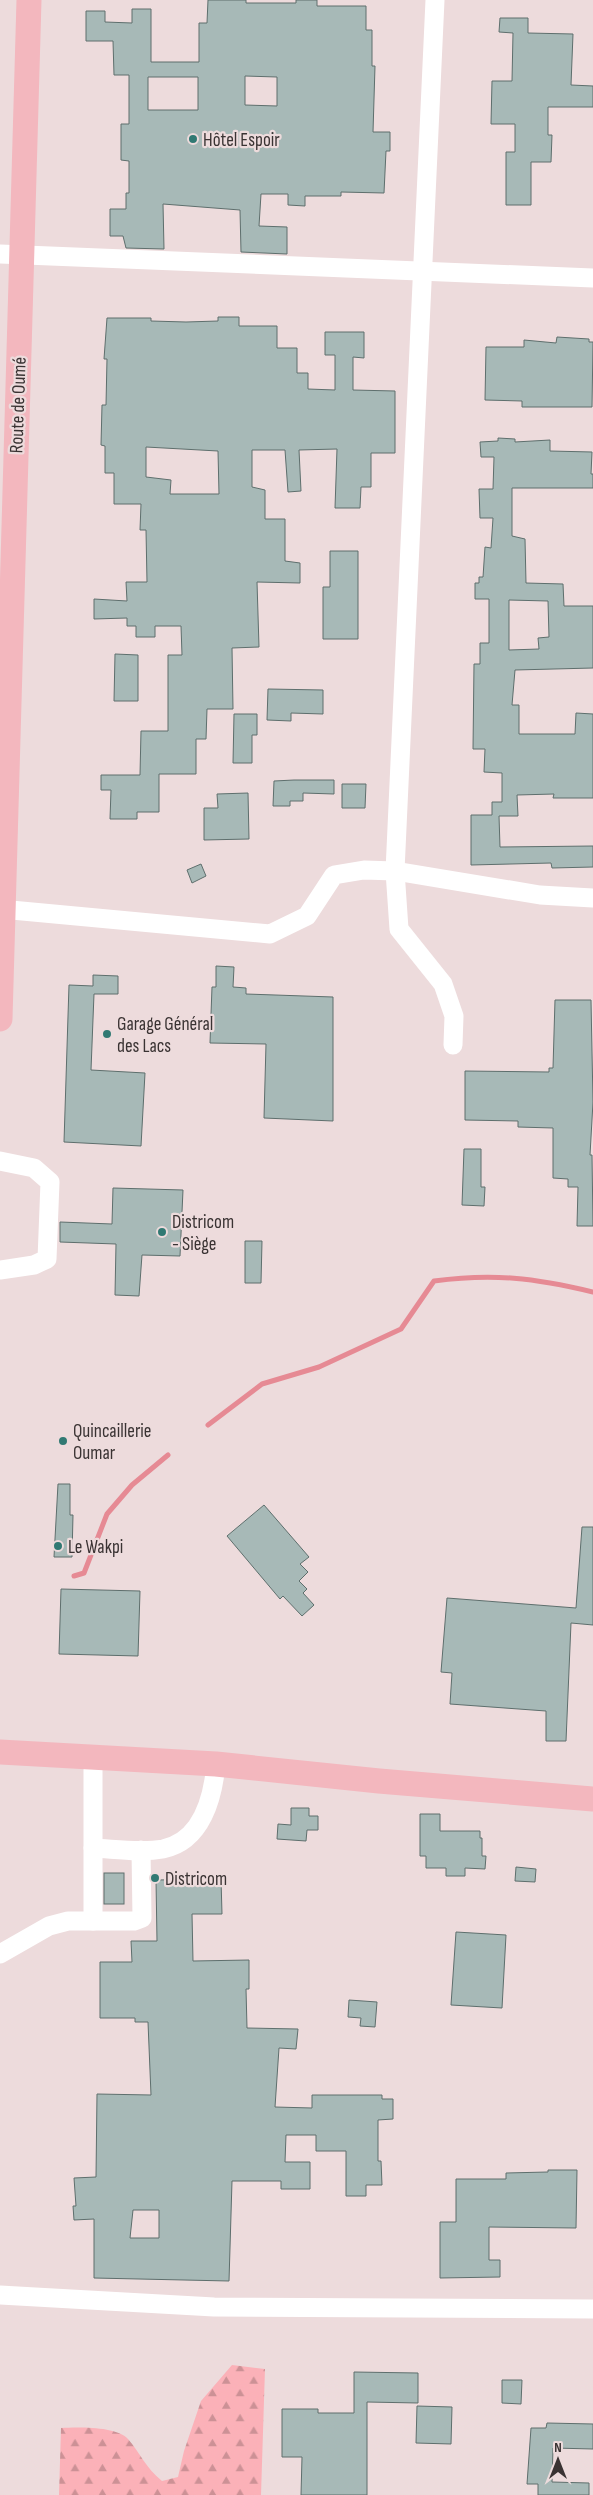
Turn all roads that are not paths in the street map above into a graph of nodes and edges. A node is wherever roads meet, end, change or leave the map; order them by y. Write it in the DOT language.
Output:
graph roads {
  1 [pos="29,0"];
  2 [pos="435,0"];
  3 [pos="11,254"];
  4 [pos="423,272"];
  5 [pos="593,278"];
  6 [pos="395,871"];
  7 [pos="593,898"];
  8 [pos="2,909"];
  9 [pos="0,1019"];
  10 [pos="453,1045"];
  11 [pos="0,1161"];
  12 [pos="0,1270"];
  13 [pos="0,1752"];
  14 [pos="92,1757"];
  15 [pos="216,1764"];
  16 [pos="593,1799"];
  17 [pos="93,1848"];
  18 [pos="141,1850"];
  19 [pos="92,1921"];
  20 [pos="0,1954"];
  21 [pos="0,2295"];
  22 [pos="593,2309"];
  1 -- 3 [label="main road, Route de Oumé"];
  2 -- 4 [label="street"];
  3 -- 4 [label="street"];
  3 -- 8 [label="main road, Route de Oumé"];
  4 -- 5 [label="street"];
  4 -- 6 [label="street"];
  6 -- 7 [label="street"];
  6 -- 8 [label="street"];
  6 -- 10 [label="street"];
  8 -- 9 [label="main road, Route de Oumé"];
  11 -- 12 [label="street"];
  13 -- 14 [label="main road"];
  14 -- 15 [label="main road"];
  14 -- 17 [label="street"];
  15 -- 16 [label="main road"];
  15 -- 18 [label="street"];
  17 -- 18 [label="street"];
  17 -- 19 [label="street"];
  18 -- 19 [label="street"];
  19 -- 20 [label="street"];
  21 -- 22 [label="street"];
}
